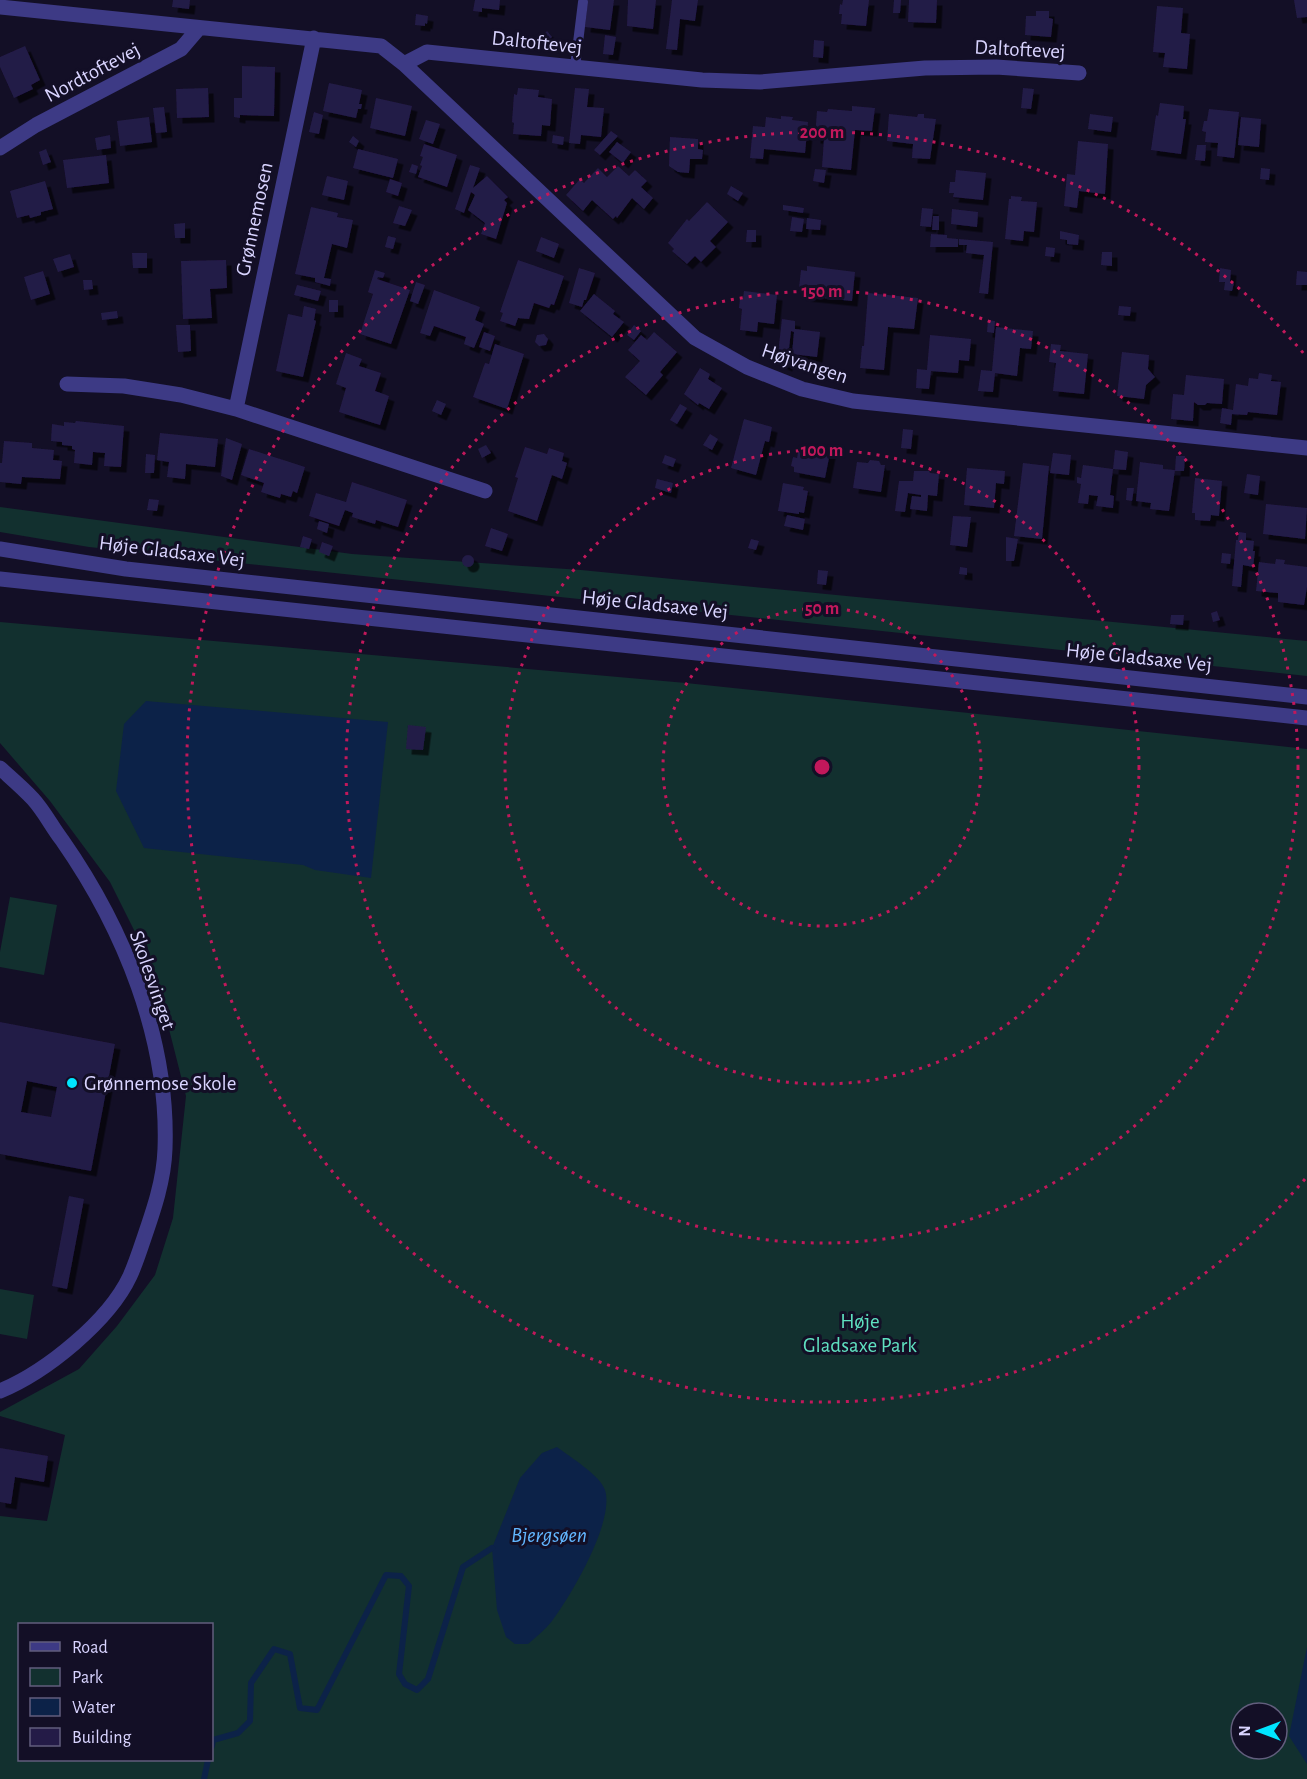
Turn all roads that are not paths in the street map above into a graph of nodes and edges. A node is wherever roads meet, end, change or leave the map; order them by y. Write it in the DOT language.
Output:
graph roads {
  1 [pos="583,2"];
  2 [pos="0,7"];
  3 [pos="199,28"];
  4 [pos="314,38"];
  5 [pos="404,64"];
  6 [pos="575,67"];
  7 [pos="1079,73"];
  8 [pos="0,148"];
  9 [pos="67,384"];
  10 [pos="236,409"];
  11 [pos="1307,448"];
  12 [pos="484,491"];
  13 [pos="0,549"];
  14 [pos="0,579"];
  15 [pos="1307,697"];
  16 [pos="1307,718"];
  17 [pos="0,768"];
  18 [pos="0,1391"];
  1 -- 6 [label="lane"];
  2 -- 3 [label="street"];
  3 -- 4 [label="street"];
  3 -- 8 [label="street, Nordtoftevej"];
  4 -- 5 [label="street"];
  4 -- 10 [label="street, Grønnemosen"];
  5 -- 6 [label="street, Daltoftevej"];
  5 -- 11 [label="street, Højvangen"];
  6 -- 7 [label="street, Daltoftevej"];
  9 -- 10 [label="street"];
  10 -- 12 [label="street"];
  13 -- 15 [label="street, Høje Gladsaxe Vej"];
  14 -- 16 [label="street, Høje Gladsaxe Vej"];
  17 -- 18 [label="street, Skolesvinget"];
}
